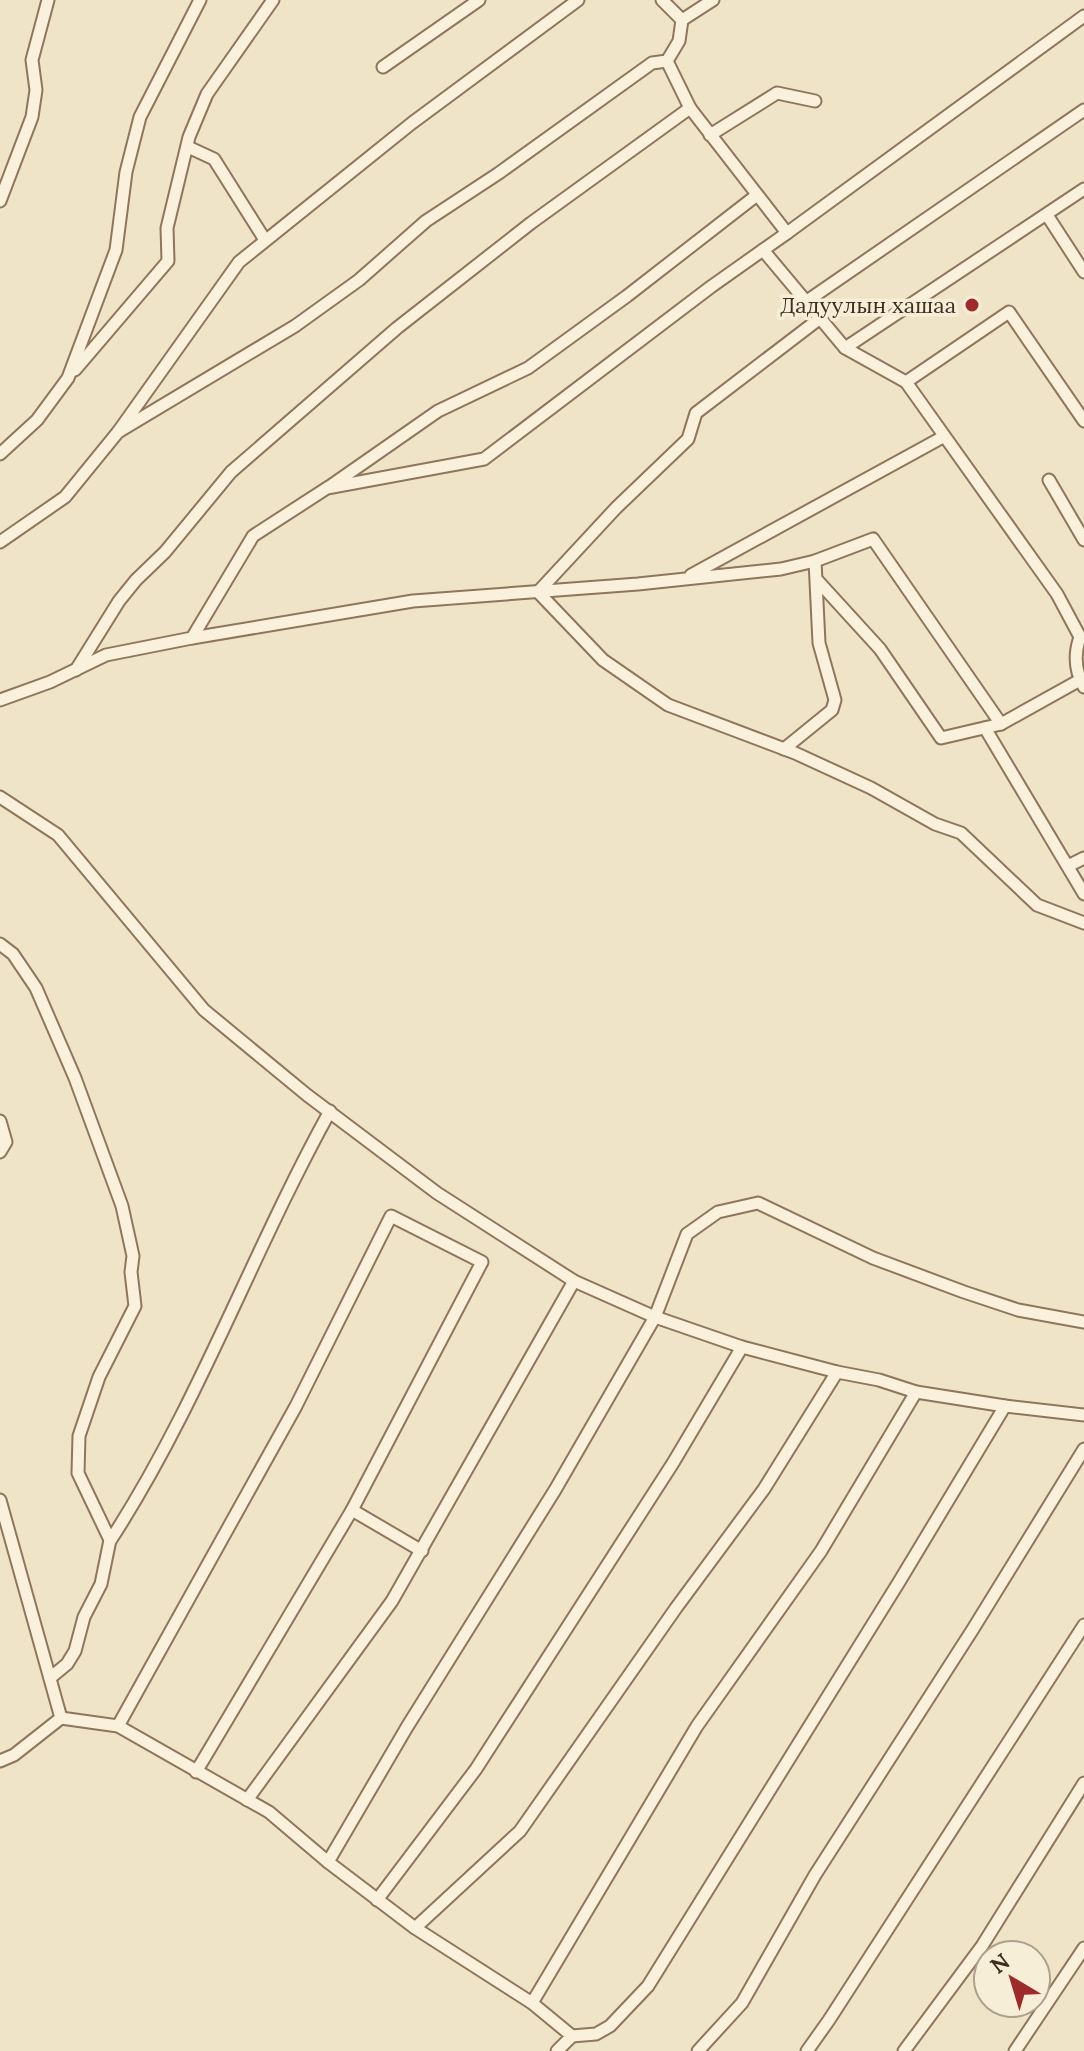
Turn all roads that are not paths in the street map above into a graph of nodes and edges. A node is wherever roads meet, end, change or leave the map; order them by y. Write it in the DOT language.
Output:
graph roads {
  1 [pos="48,0"];
  2 [pos="200,0"];
  3 [pos="273,0"];
  4 [pos="479,0"];
  5 [pos="578,0"];
  6 [pos="662,0"];
  7 [pos="713,0"];
  8 [pos="1084,16"];
  9 [pos="682,20"];
  10 [pos="667,61"];
  11 [pos="383,67"];
  12 [pos="815,101"];
  13 [pos="690,108"];
  14 [pos="1084,110"];
  15 [pos="710,135"];
  16 [pos="188,147"];
  17 [pos="1084,189"];
  18 [pos="757,195"];
  19 [pos="0,201"];
  20 [pos="1047,215"];
  21 [pos="787,233"];
  22 [pos="265,240"];
  23 [pos="763,250"];
  24 [pos="1084,272"];
  25 [pos="807,301"];
  26 [pos="819,319"];
  27 [pos="845,348"];
  28 [pos="68,378"];
  29 [pos="906,382"];
  30 [pos="1084,421"];
  31 [pos="118,432"];
  32 [pos="943,437"];
  33 [pos="0,454"];
  34 [pos="1049,480"];
  35 [pos="327,488"];
  36 [pos="1084,540"];
  37 [pos="0,542"];
  38 [pos="815,561"];
  39 [pos="685,579"];
  40 [pos="817,580"];
  41 [pos="538,592"];
  42 [pos="1082,636"];
  43 [pos="192,638"];
  44 [pos="76,670"];
  45 [pos="1082,684"];
  46 [pos="0,700"];
  47 [pos="1001,724"];
  48 [pos="985,728"];
  49 [pos="784,749"];
  50 [pos="0,797"];
  51 [pos="1084,858"];
  52 [pos="1068,866"];
  53 [pos="1084,894"];
  54 [pos="1084,923"];
  55 [pos="0,944"];
  56 [pos="330,1111"];
  57 [pos="0,1121"];
  58 [pos="0,1152"];
  59 [pos="574,1281"];
  60 [pos="655,1317"];
  61 [pos="1084,1322"];
  62 [pos="742,1347"];
  63 [pos="837,1372"];
  64 [pos="916,1392"];
  65 [pos="1005,1406"];
  66 [pos="1084,1415"];
  67 [pos="1084,1449"];
  68 [pos="0,1500"];
  69 [pos="352,1510"];
  70 [pos="110,1541"];
  71 [pos="422,1551"];
  72 [pos="1084,1625"];
  73 [pos="50,1678"];
  74 [pos="61,1718"];
  75 [pos="118,1726"];
  76 [pos="0,1761"];
  77 [pos="196,1772"];
  78 [pos="1084,1783"];
  79 [pos="247,1800"];
  80 [pos="328,1862"];
  81 [pos="377,1900"];
  82 [pos="415,1928"];
  83 [pos="1084,1948"];
  84 [pos="532,2003"];
  85 [pos="572,2036"];
  86 [pos="557,2051"];
  87 [pos="698,2051"];
  88 [pos="807,2051"];
  89 [pos="904,2051"];
  90 [pos="1015,2051"];
  1 -- 19 [label="street"];
  2 -- 28 [label="street"];
  3 -- 16 [label="street"];
  4 -- 11 [label="street"];
  5 -- 22 [label="street"];
  6 -- 9 [label="street"];
  7 -- 9 [label="street"];
  8 -- 21 [label="street"];
  9 -- 10 [label="street"];
  10 -- 13 [label="street"];
  10 -- 31 [label="street"];
  12 -- 15 [label="street"];
  13 -- 15 [label="street"];
  13 -- 44 [label="street"];
  14 -- 25 [label="street"];
  15 -- 18 [label="street"];
  16 -- 22 [label="street"];
  16 -- 28 [label="street"];
  17 -- 20 [label="street"];
  18 -- 21 [label="street"];
  18 -- 35 [label="street"];
  20 -- 24 [label="street"];
  20 -- 27 [label="street"];
  21 -- 23 [label="street"];
  22 -- 31 [label="street"];
  23 -- 25 [label="street"];
  23 -- 35 [label="street"];
  25 -- 26 [label="street"];
  26 -- 27 [label="street"];
  26 -- 41 [label="street"];
  27 -- 29 [label="street"];
  28 -- 33 [label="street"];
  29 -- 30 [label="street"];
  29 -- 32 [label="street"];
  31 -- 37 [label="street"];
  32 -- 39 [label="street"];
  32 -- 42 [label="street"];
  34 -- 36 [label="street"];
  35 -- 43 [label="street"];
  38 -- 39 [label="street"];
  38 -- 40 [label="street"];
  38 -- 47 [label="street"];
  39 -- 41 [label="street"];
  40 -- 48 [label="street"];
  40 -- 49 [label="street"];
  41 -- 43 [label="street"];
  41 -- 49 [label="street"];
  42 -- 45 [label="street"];
  43 -- 44 [label="street"];
  44 -- 46 [label="street"];
  45 -- 47 [label="street"];
  47 -- 48 [label="street"];
  48 -- 52 [label="street"];
  49 -- 54 [label="street"];
  50 -- 56 [label="street"];
  51 -- 52 [label="street"];
  52 -- 53 [label="street"];
  55 -- 70 [label="street"];
  56 -- 59 [label="street"];
  56 -- 70 [label="street"];
  57 -- 58 [label="street"];
  59 -- 60 [label="street"];
  59 -- 71 [label="street"];
  60 -- 61 [label="street"];
  60 -- 62 [label="street"];
  60 -- 80 [label="street"];
  62 -- 63 [label="street"];
  62 -- 81 [label="street"];
  63 -- 64 [label="street"];
  63 -- 82 [label="street"];
  64 -- 65 [label="street"];
  64 -- 84 [label="street"];
  65 -- 66 [label="street"];
  65 -- 85 [label="street"];
  67 -- 87 [label="street"];
  68 -- 73 [label="street"];
  69 -- 71 [label="street"];
  69 -- 75 [label="street"];
  69 -- 77 [label="street"];
  70 -- 73 [label="street"];
  71 -- 79 [label="street"];
  72 -- 88 [label="street"];
  73 -- 74 [label="street"];
  74 -- 75 [label="street"];
  74 -- 76 [label="street"];
  75 -- 77 [label="street"];
  77 -- 79 [label="street"];
  78 -- 89 [label="street"];
  79 -- 80 [label="street"];
  80 -- 81 [label="street"];
  81 -- 82 [label="street"];
  82 -- 84 [label="street"];
  83 -- 90 [label="street"];
  84 -- 85 [label="street"];
  85 -- 86 [label="street"];
}
